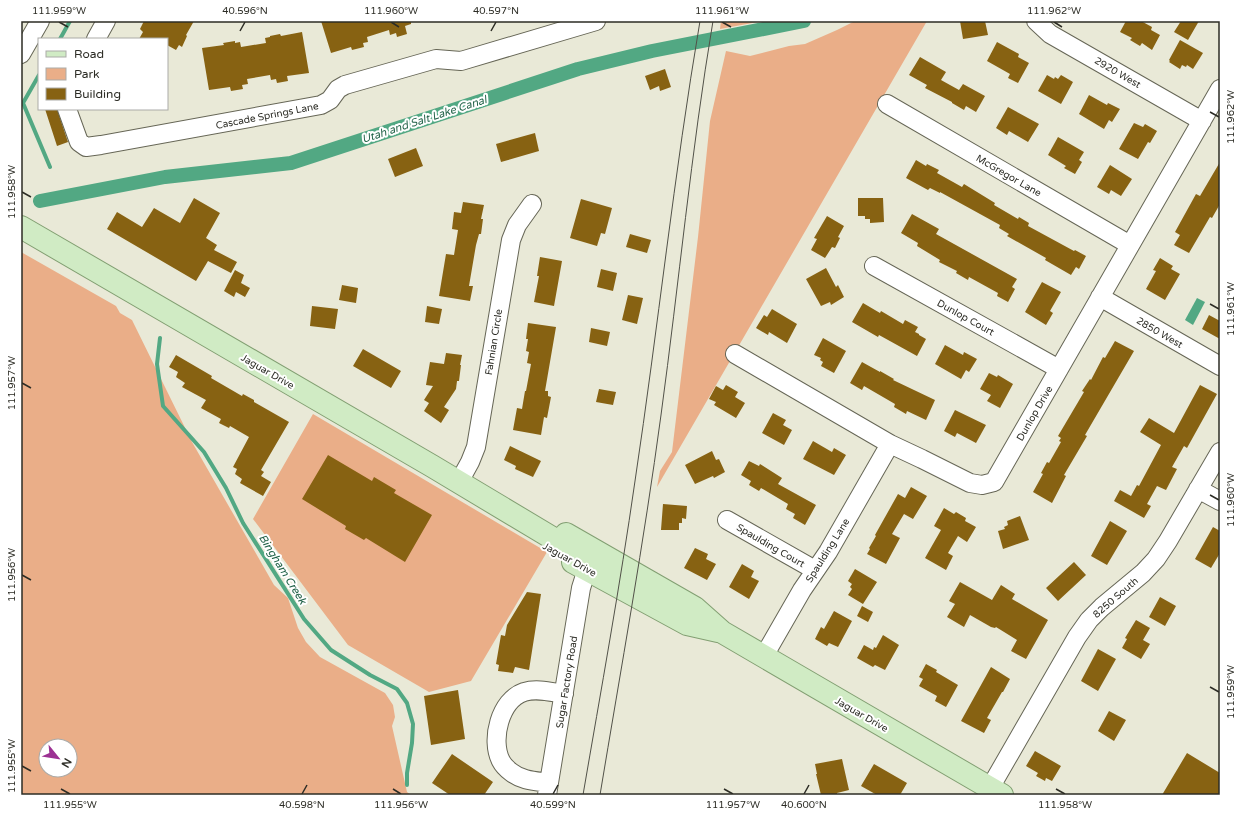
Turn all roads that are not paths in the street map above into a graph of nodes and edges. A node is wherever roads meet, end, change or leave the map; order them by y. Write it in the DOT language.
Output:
graph roads {
  1 [pos="40,21"];
  2 [pos="106,21"];
  3 [pos="596,21"];
  4 [pos="1036,21"];
  5 [pos="97,38"];
  6 [pos="21,54"];
  7 [pos="1220,89"];
  8 [pos="887,104"];
  9 [pos="68,110"];
  10 [pos="1202,121"];
  11 [pos="532,204"];
  12 [pos="21,227"];
  13 [pos="1130,245"];
  14 [pos="874,266"];
  15 [pos="1100,297"];
  16 [pos="735,354"];
  17 [pos="1220,366"];
  18 [pos="1059,369"];
  19 [pos="890,444"];
  20 [pos="1220,452"];
  21 [pos="459,482"];
  22 [pos="1198,489"];
  23 [pos="1220,501"];
  24 [pos="515,515"];
  25 [pos="727,520"];
  26 [pos="587,569"];
  27 [pos="815,570"];
  28 [pos="722,632"];
  29 [pos="764,656"];
  30 [pos="564,694"];
  31 [pos="548,789"];
  32 [pos="996,792"];
  1 -- 6 [label="street"];
  2 -- 5 [label="street"];
  3 -- 9 [label="street, Cascade Springs Lane"];
  4 -- 10 [label="street, 2920 West"];
  7 -- 10 [label="street, Dunlop Drive"];
  8 -- 13 [label="street, McGregor Lane"];
  10 -- 13 [label="street, Dunlop Drive"];
  11 -- 21 [label="street, Fahnian Circle"];
  12 -- 21 [label="main road, Jaguar Drive"];
  13 -- 15 [label="street, Dunlop Drive"];
  14 -- 18 [label="street, Dunlop Court"];
  15 -- 17 [label="street, 2850 West"];
  15 -- 18 [label="street, Dunlop Drive"];
  16 -- 19 [label="street, Dunlop Drive"];
  18 -- 19 [label="street, Dunlop Drive"];
  19 -- 27 [label="street, Spaulding Lane"];
  20 -- 22 [label="street, 8250 South"];
  21 -- 24 [label="main road, Jaguar Drive"];
  22 -- 23 [label="street"];
  22 -- 32 [label="street, 8250 South"];
  24 -- 26 [label="main road"];
  24 -- 28 [label="main road, Jaguar Drive"];
  25 -- 27 [label="street, Spaulding Court"];
  26 -- 28 [label="main road, Jaguar Drive"];
  26 -- 30 [label="street, Sugar Factory Road"];
  27 -- 29 [label="street, Spaulding Lane"];
  28 -- 29 [label="main road, Jaguar Drive"];
  29 -- 32 [label="main road, Jaguar Drive"];
  30 -- 31 [label="street, Sugar Factory Road"];
  30 -- 31 [label="street"];
}
